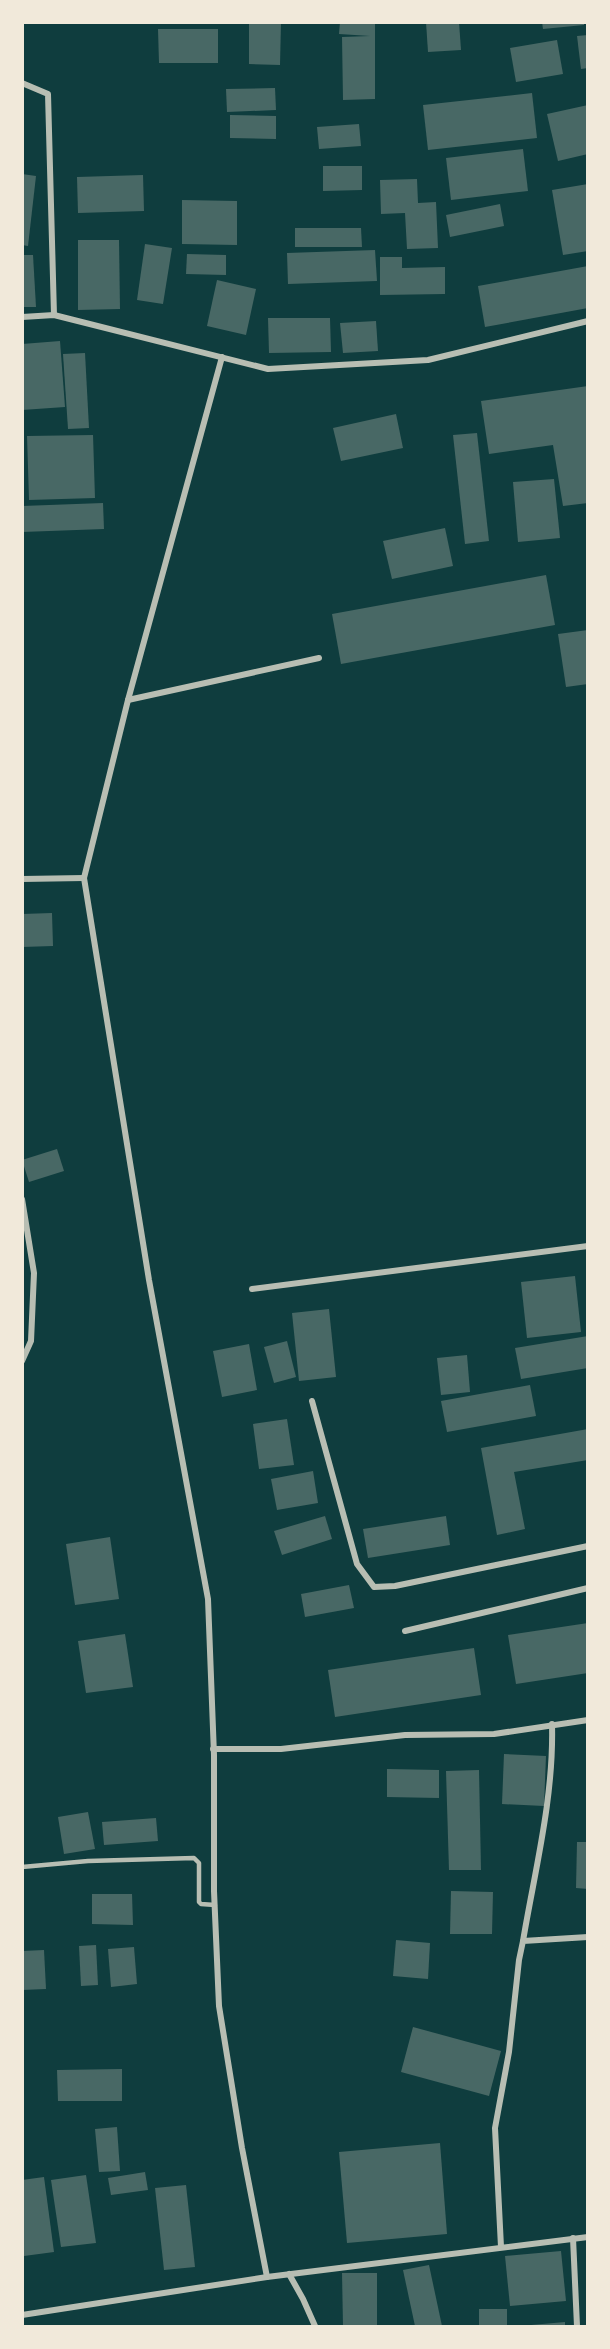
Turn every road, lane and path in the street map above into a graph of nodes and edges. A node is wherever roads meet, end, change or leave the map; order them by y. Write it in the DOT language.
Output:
graph roads {
  1 [pos="22,83"];
  2 [pos="54,315"];
  3 [pos="22,317"];
  4 [pos="588,321"];
  5 [pos="222,357"];
  6 [pos="319,658"];
  7 [pos="128,700"];
  8 [pos="84,878"];
  9 [pos="22,879"];
  10 [pos="22,1199"];
  11 [pos="588,1246"];
  12 [pos="252,1290"];
  13 [pos="22,1361"];
  14 [pos="312,1401"];
  15 [pos="588,1546"];
  16 [pos="588,1588"];
  17 [pos="405,1631"];
  18 [pos="588,1720"];
  19 [pos="552,1724"];
  20 [pos="213,1749"];
  21 [pos="22,1867"];
  22 [pos="214,1905"];
  23 [pos="588,1937"];
  24 [pos="524,1941"];
  25 [pos="588,2237"];
  26 [pos="573,2238"];
  27 [pos="501,2247"];
  28 [pos="290,2274"];
  29 [pos="267,2277"];
  30 [pos="22,2315"];
  31 [pos="315,2326"];
  32 [pos="577,2326"];
  1 -- 2 [label="street"];
  2 -- 3 [label="street"];
  2 -- 5 [label="street"];
  4 -- 5 [label="street"];
  5 -- 7 [label="street"];
  6 -- 7 [label="street"];
  7 -- 8 [label="street"];
  8 -- 9 [label="street"];
  8 -- 20 [label="street"];
  10 -- 13 [label="street"];
  11 -- 12 [label="street"];
  14 -- 15 [label="street"];
  16 -- 17 [label="street"];
  18 -- 19 [label="street"];
  19 -- 20 [label="street"];
  19 -- 24 [label="street"];
  20 -- 22 [label="street"];
  21 -- 22 [label="lane"];
  22 -- 29 [label="street"];
  23 -- 24 [label="street"];
  24 -- 27 [label="street"];
  25 -- 26 [label="street"];
  26 -- 27 [label="street"];
  26 -- 32 [label="street"];
  27 -- 28 [label="street"];
  28 -- 29 [label="street"];
  28 -- 31 [label="street"];
  29 -- 30 [label="street"];
}
